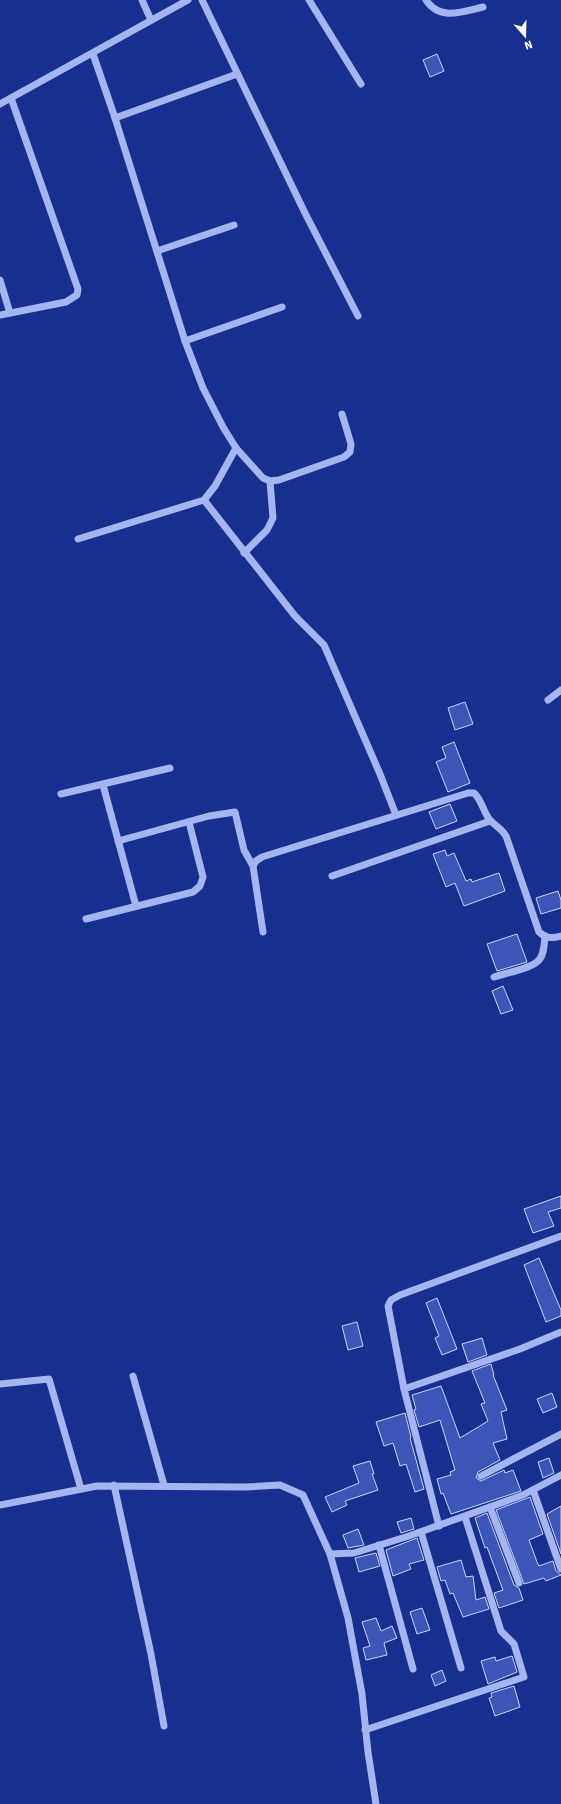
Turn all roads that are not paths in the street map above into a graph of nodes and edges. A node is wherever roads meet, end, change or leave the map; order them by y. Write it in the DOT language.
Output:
graph roads {
  1 [pos="142,0"];
  2 [pos="188,0"];
  3 [pos="202,0"];
  4 [pos="309,0"];
  5 [pos="426,0"];
  6 [pos="175,3"];
  7 [pos="483,7"];
  8 [pos="151,20"];
  9 [pos="92,54"];
  10 [pos="237,74"];
  11 [pos="361,84"];
  12 [pos="11,98"];
  13 [pos="0,104"];
  14 [pos="115,118"];
  15 [pos="234,225"];
  16 [pos="157,251"];
  17 [pos="0,280"];
  18 [pos="282,308"];
  19 [pos="10,313"];
  20 [pos="0,315"];
  21 [pos="358,316"];
  22 [pos="185,340"];
  23 [pos="342,414"];
  24 [pos="236,448"];
  25 [pos="270,482"];
  26 [pos="204,500"];
  27 [pos="78,538"];
  28 [pos="244,553"];
  29 [pos="561,690"];
  30 [pos="548,700"];
  31 [pos="170,768"];
  32 [pos="103,785"];
  33 [pos="61,794"];
  34 [pos="396,815"];
  35 [pos="490,820"];
  36 [pos="189,822"];
  37 [pos="118,840"];
  38 [pos="253,866"];
  39 [pos="332,876"];
  40 [pos="136,906"];
  41 [pos="86,919"];
  42 [pos="263,932"];
  43 [pos="561,936"];
  44 [pos="545,937"];
  45 [pos="494,977"];
  46 [pos="561,1236"];
  47 [pos="561,1332"];
  48 [pos="134,1376"];
  49 [pos="0,1384"];
  50 [pos="404,1389"];
  51 [pos="561,1434"];
  52 [pos="561,1475"];
  53 [pos="481,1476"];
  54 [pos="114,1485"];
  55 [pos="164,1485"];
  56 [pos="81,1489"];
  57 [pos="534,1490"];
  58 [pos="0,1505"];
  59 [pos="490,1507"];
  60 [pos="465,1517"];
  61 [pos="439,1526"];
  62 [pos="421,1532"];
  63 [pos="379,1545"];
  64 [pos="330,1554"];
  65 [pos="561,1569"];
  66 [pos="519,1583"];
  67 [pos="461,1668"];
  68 [pos="413,1669"];
  69 [pos="164,1726"];
  70 [pos="365,1730"];
  71 [pos="376,1804"];
  1 -- 8 [label="street"];
  2 -- 6 [label="street"];
  3 -- 10 [label="street"];
  4 -- 11 [label="street"];
  5 -- 7 [label="street"];
  6 -- 8 [label="street"];
  8 -- 9 [label="street"];
  9 -- 12 [label="street"];
  9 -- 14 [label="street"];
  10 -- 14 [label="street"];
  10 -- 21 [label="street"];
  12 -- 13 [label="street"];
  12 -- 19 [label="street"];
  14 -- 16 [label="street"];
  15 -- 16 [label="street"];
  16 -- 22 [label="street"];
  17 -- 19 [label="street"];
  18 -- 22 [label="street"];
  19 -- 20 [label="street"];
  22 -- 24 [label="street"];
  23 -- 25 [label="street"];
  24 -- 25 [label="street"];
  24 -- 26 [label="street"];
  25 -- 28 [label="street"];
  26 -- 27 [label="street"];
  26 -- 28 [label="street"];
  28 -- 34 [label="street"];
  29 -- 30 [label="street"];
  31 -- 32 [label="street"];
  32 -- 33 [label="street"];
  32 -- 37 [label="street"];
  34 -- 35 [label="street"];
  34 -- 38 [label="street"];
  35 -- 39 [label="street"];
  35 -- 44 [label="street"];
  36 -- 37 [label="street"];
  36 -- 38 [label="street"];
  36 -- 40 [label="street"];
  37 -- 40 [label="street"];
  38 -- 42 [label="street"];
  40 -- 41 [label="street"];
  43 -- 44 [label="street"];
  44 -- 45 [label="street"];
  46 -- 50 [label="street"];
  47 -- 50 [label="street"];
  48 -- 55 [label="street"];
  49 -- 56 [label="street"];
  50 -- 61 [label="street"];
  51 -- 53 [label="street"];
  52 -- 57 [label="street"];
  54 -- 55 [label="street"];
  54 -- 56 [label="street"];
  54 -- 69 [label="street"];
  55 -- 64 [label="street"];
  56 -- 58 [label="street"];
  57 -- 59 [label="street"];
  57 -- 65 [label="street"];
  59 -- 60 [label="street"];
  59 -- 66 [label="street"];
  60 -- 61 [label="street"];
  60 -- 70 [label="street"];
  61 -- 62 [label="street"];
  62 -- 63 [label="street"];
  62 -- 67 [label="street"];
  63 -- 64 [label="street"];
  63 -- 68 [label="street"];
  64 -- 70 [label="street"];
  70 -- 71 [label="street"];
}
